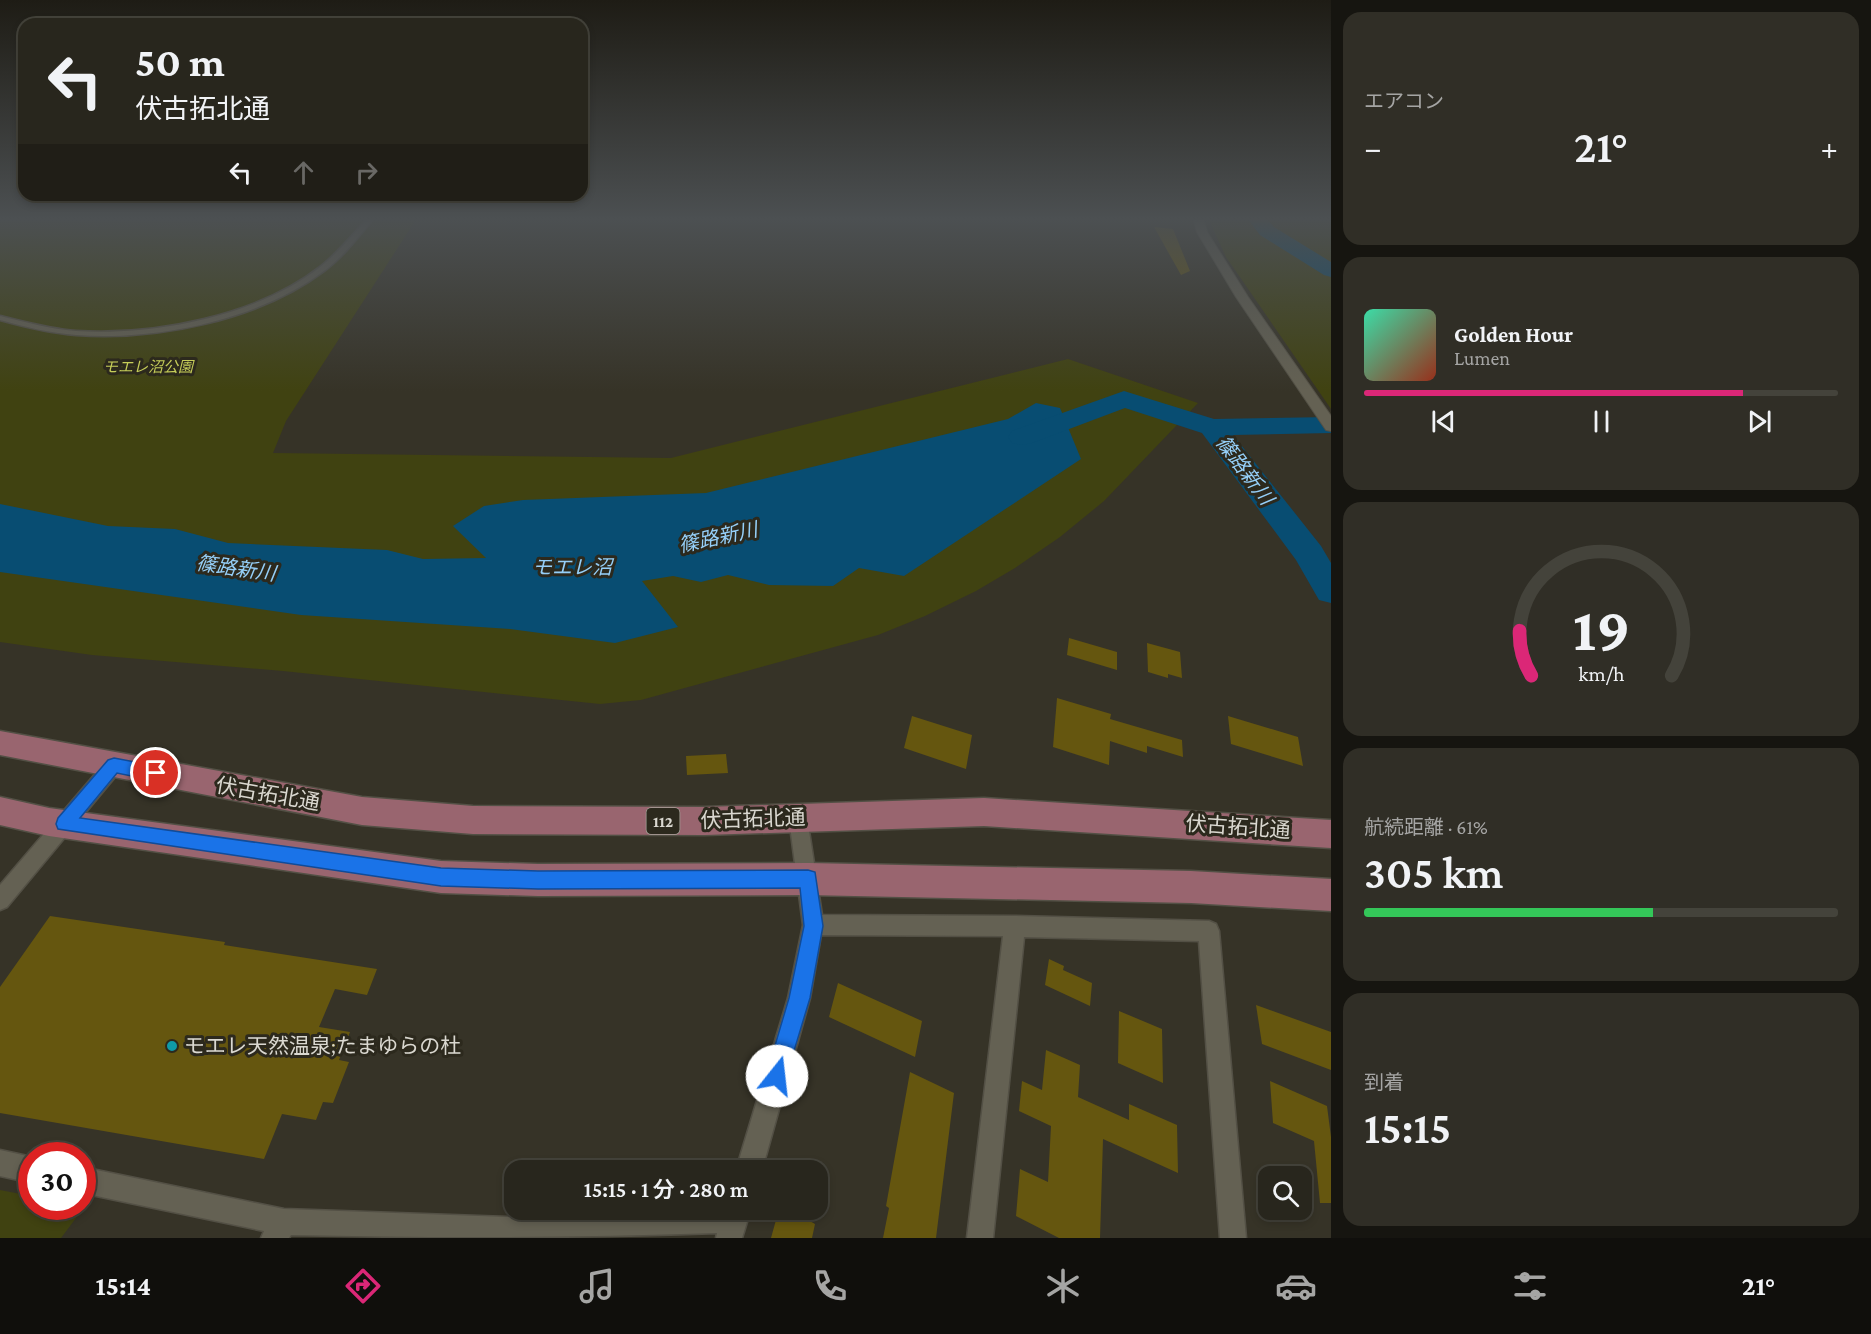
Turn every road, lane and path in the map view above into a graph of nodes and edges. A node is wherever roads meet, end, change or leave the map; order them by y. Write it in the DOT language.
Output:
graph roads {
  1 [pos="314,276"];
  2 [pos="1229,276"];
  3 [pos="0,318"];
  4 [pos="1331,427"];
  5 [pos="0,743"];
  6 [pos="114,765"];
  7 [pos="0,811"];
  8 [pos="798,818"];
  9 [pos="64,824"];
  10 [pos="1331,834"];
  11 [pos="808,879"];
  12 [pos="1331,895"];
  13 [pos="0,900"];
  14 [pos="813,926"];
  15 [pos="1015,926"];
  16 [pos="752,1160"];
  17 [pos="0,1163"];
  18 [pos="18,1167"];
  19 [pos="96,1184"];
  20 [pos="734,1222"];
  21 [pos="279,1230"];
  22 [pos="505,1234"];
  23 [pos="980,1238"];
  24 [pos="1233,1238"];
  1 -- 3 [label="street"];
  2 -- 4 [label="street"];
  5 -- 6 [label="main road, 伏古拓北通 / 112"];
  6 -- 8 [label="main road, 伏古拓北通 / 112"];
  6 -- 9 [label="street"];
  7 -- 9 [label="main road"];
  8 -- 10 [label="main road, 伏古拓北通 / 112"];
  8 -- 11 [label="street"];
  9 -- 11 [label="main road"];
  9 -- 13 [label="street"];
  11 -- 12 [label="main road"];
  11 -- 14 [label="street"];
  14 -- 15 [label="street"];
  14 -- 16 [label="street"];
  15 -- 23 [label="street"];
  15 -- 24 [label="street"];
  17 -- 18 [label="street"];
  19 -- 21 [label="street"];
  20 -- 22 [label="street"];
  21 -- 22 [label="street"];
}
